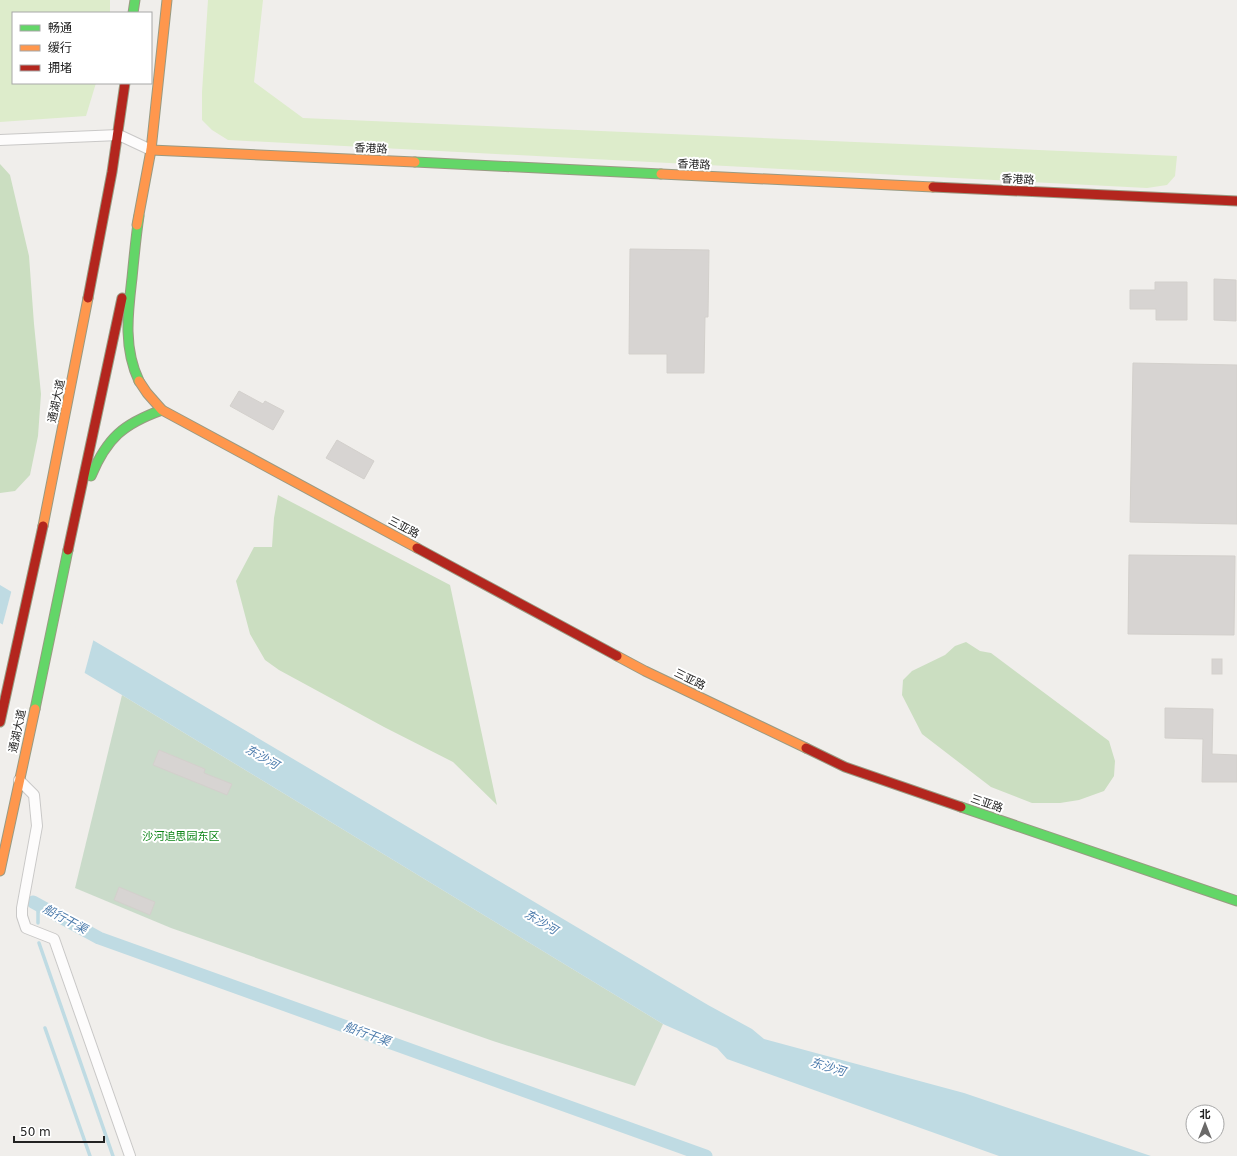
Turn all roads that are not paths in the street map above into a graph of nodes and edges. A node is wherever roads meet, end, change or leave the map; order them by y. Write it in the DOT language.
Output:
graph roads {
  1 [pos="135,0"];
  2 [pos="167,0"];
  3 [pos="134,12"];
  4 [pos="125,84"];
  5 [pos="119,135"];
  6 [pos="0,140"];
  7 [pos="151,150"];
  8 [pos="1237,201"];
  9 [pos="139,216"];
  10 [pos="162,410"];
  11 [pos="76,516"];
  12 [pos="0,722"];
  13 [pos="19,780"];
  14 [pos="0,871"];
  15 [pos="1237,901"];
  16 [pos="130,1156"];
  1 -- 3 [label="street"];
  2 -- 7 [label="street"];
  4 -- 5 [label="street, 通湖大道"];
  5 -- 6 [label="street"];
  5 -- 7 [label="street"];
  5 -- 12 [label="street, 通湖大道"];
  7 -- 8 [label="street, 香港路"];
  7 -- 9 [label="street"];
  9 -- 10 [label="street, 三亚路"];
  9 -- 11 [label="street"];
  10 -- 11 [label="street"];
  10 -- 15 [label="street, 三亚路"];
  11 -- 13 [label="street, 通湖大道"];
  13 -- 14 [label="street, 通湖大道"];
  13 -- 16 [label="street"];
}
